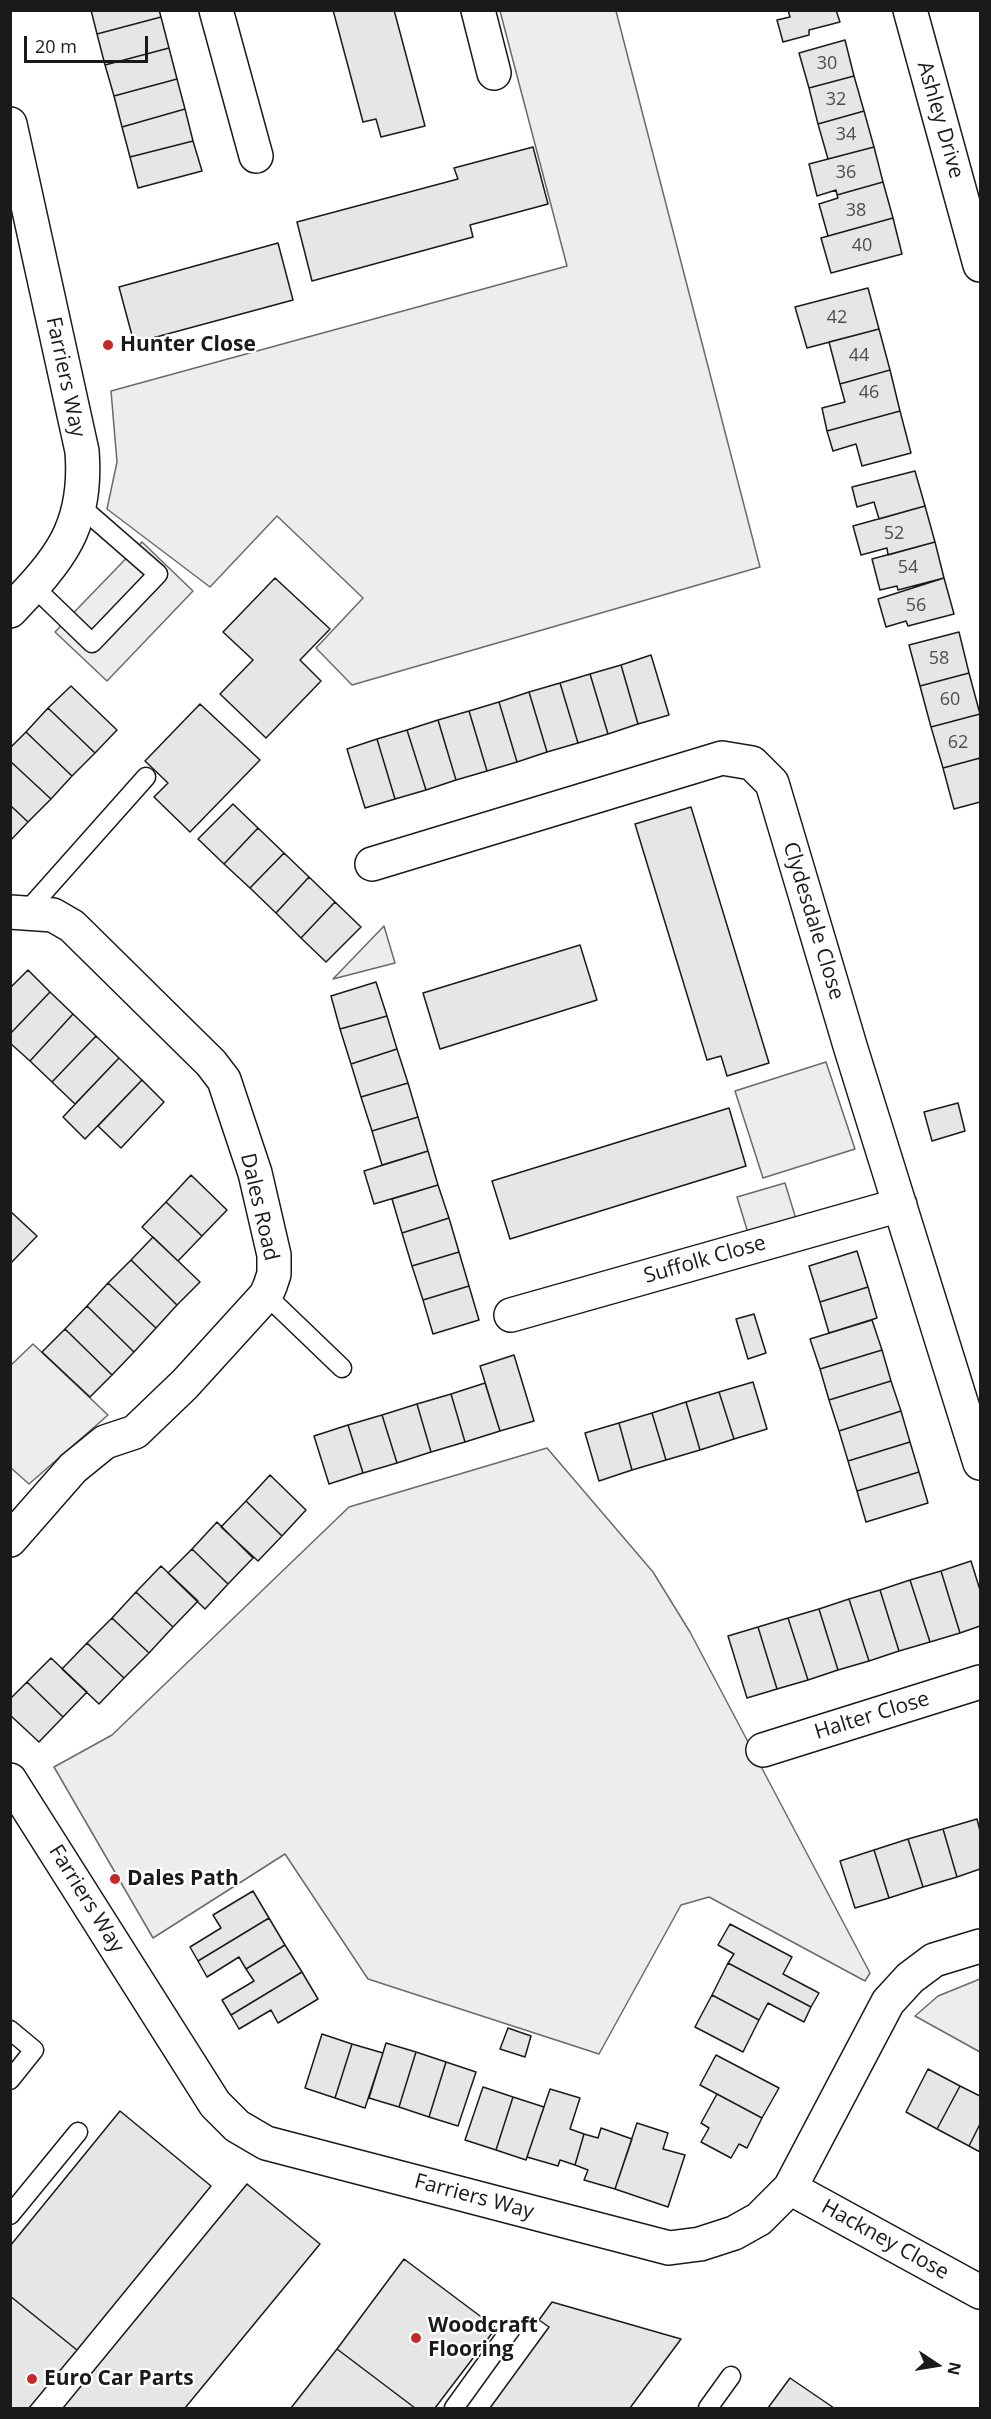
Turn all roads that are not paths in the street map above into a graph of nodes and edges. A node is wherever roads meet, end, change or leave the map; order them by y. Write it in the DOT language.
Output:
graph roads {
  1 [pos="216,10"];
  2 [pos="478,10"];
  3 [pos="910,10"];
  4 [pos="494,73"];
  5 [pos="10,124"];
  6 [pos="256,156"];
  7 [pos="20,217"];
  8 [pos="981,265"];
  9 [pos="80,506"];
  10 [pos="34,587"];
  11 [pos="10,611"];
  12 [pos="146,777"];
  13 [pos="372,864"];
  14 [pos="18,912"];
  15 [pos="900,1205"];
  16 [pos="266,1295"];
  17 [pos="510,1315"];
  18 [pos="342,1368"];
  19 [pos="981,1463"];
  20 [pos="10,1540"];
  21 [pos="981,1682"];
  22 [pos="763,1750"];
  23 [pos="10,1779"];
  24 [pos="981,1946"];
  25 [pos="10,2030"];
  26 [pos="10,2080"];
  27 [pos="78,2132"];
  28 [pos="790,2188"];
  29 [pos="10,2215"];
  30 [pos="981,2292"];
  31 [pos="511,2329"];
  32 [pos="731,2376"];
  33 [pos="453,2409"];
  34 [pos="708,2409"];
  1 -- 6 [label="street"];
  2 -- 4 [label="street"];
  3 -- 8 [label="street, Ashley Drive"];
  5 -- 7 [label="street, Farriers Way"];
  7 -- 9 [label="street, Farriers Way"];
  9 -- 10 [label="street, Farriers Way"];
  9 -- 10 [label="lane"];
  10 -- 11 [label="street, Farriers Way"];
  12 -- 14 [label="lane"];
  13 -- 15 [label="street, Clydesdale Close"];
  14 -- 16 [label="street, Dales Road"];
  15 -- 17 [label="street, Suffolk Close"];
  15 -- 19 [label="street, Clydesdale Close"];
  16 -- 18 [label="lane"];
  16 -- 20 [label="street, Dales Road"];
  21 -- 22 [label="street, Halter Close"];
  23 -- 28 [label="street, Farriers Way"];
  24 -- 28 [label="street, Farriers Way"];
  25 -- 26 [label="lane"];
  27 -- 29 [label="lane"];
  28 -- 30 [label="street, Hackney Close"];
  31 -- 33 [label="lane"];
  32 -- 34 [label="lane"];
}
